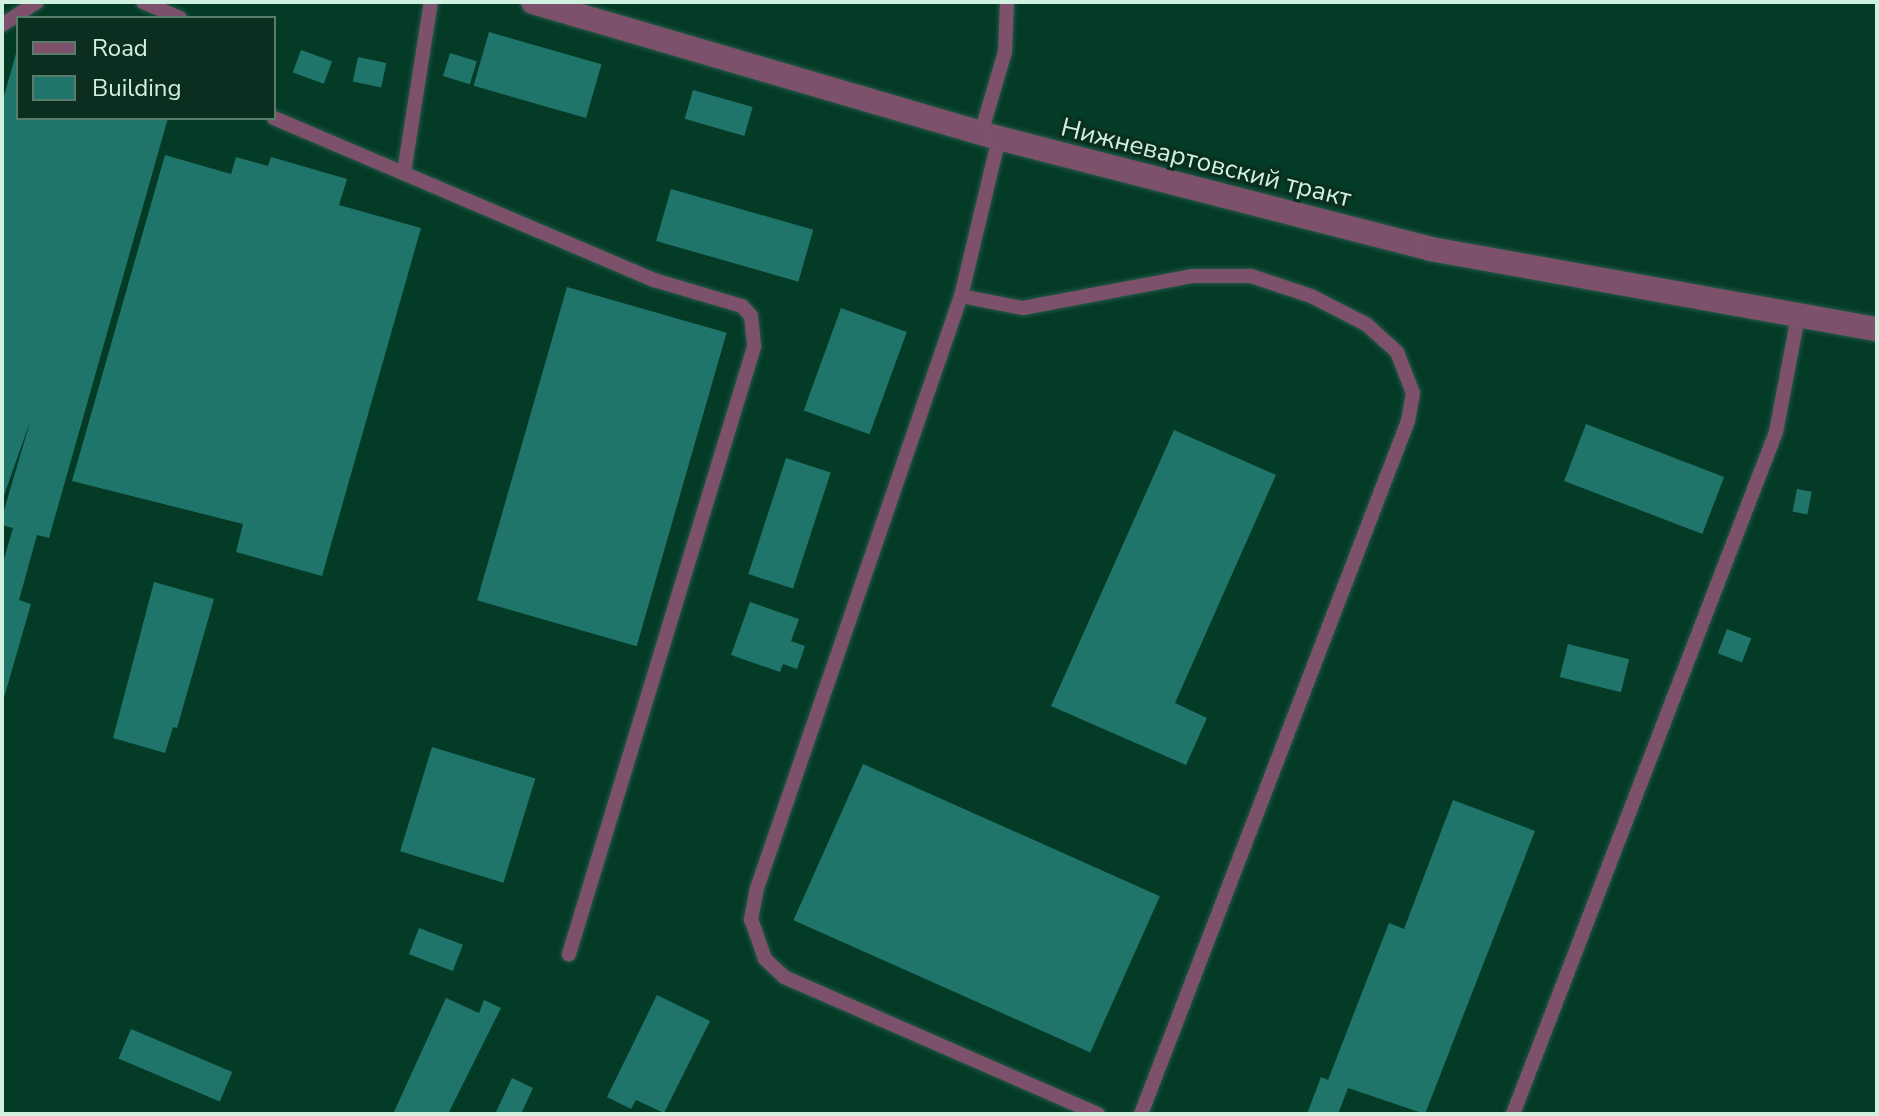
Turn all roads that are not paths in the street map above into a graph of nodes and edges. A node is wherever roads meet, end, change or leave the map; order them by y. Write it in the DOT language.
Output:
graph roads {
  1 [pos="37,2"];
  2 [pos="143,2"];
  3 [pos="431,2"];
  4 [pos="533,2"];
  5 [pos="1007,2"];
  6 [pos="175,16"];
  7 [pos="2,25"];
  8 [pos="276,119"];
  9 [pos="990,136"];
  10 [pos="404,172"];
  11 [pos="961,296"];
  12 [pos="1798,317"];
  13 [pos="1877,329"];
  14 [pos="569,954"];
  15 [pos="1098,1114"];
  16 [pos="1141,1114"];
  17 [pos="1513,1114"];
  1 -- 7 [label="lane"];
  2 -- 6 [label="lane"];
  3 -- 10 [label="lane"];
  4 -- 9 [label="street, Нижневартовский тракт"];
  5 -- 9 [label="lane"];
  8 -- 10 [label="lane"];
  9 -- 11 [label="lane"];
  9 -- 12 [label="street, Нижневартовский тракт"];
  10 -- 14 [label="lane"];
  11 -- 15 [label="lane"];
  11 -- 16 [label="lane"];
  12 -- 13 [label="street, Нижневартовский тракт"];
  12 -- 17 [label="lane"];
}
